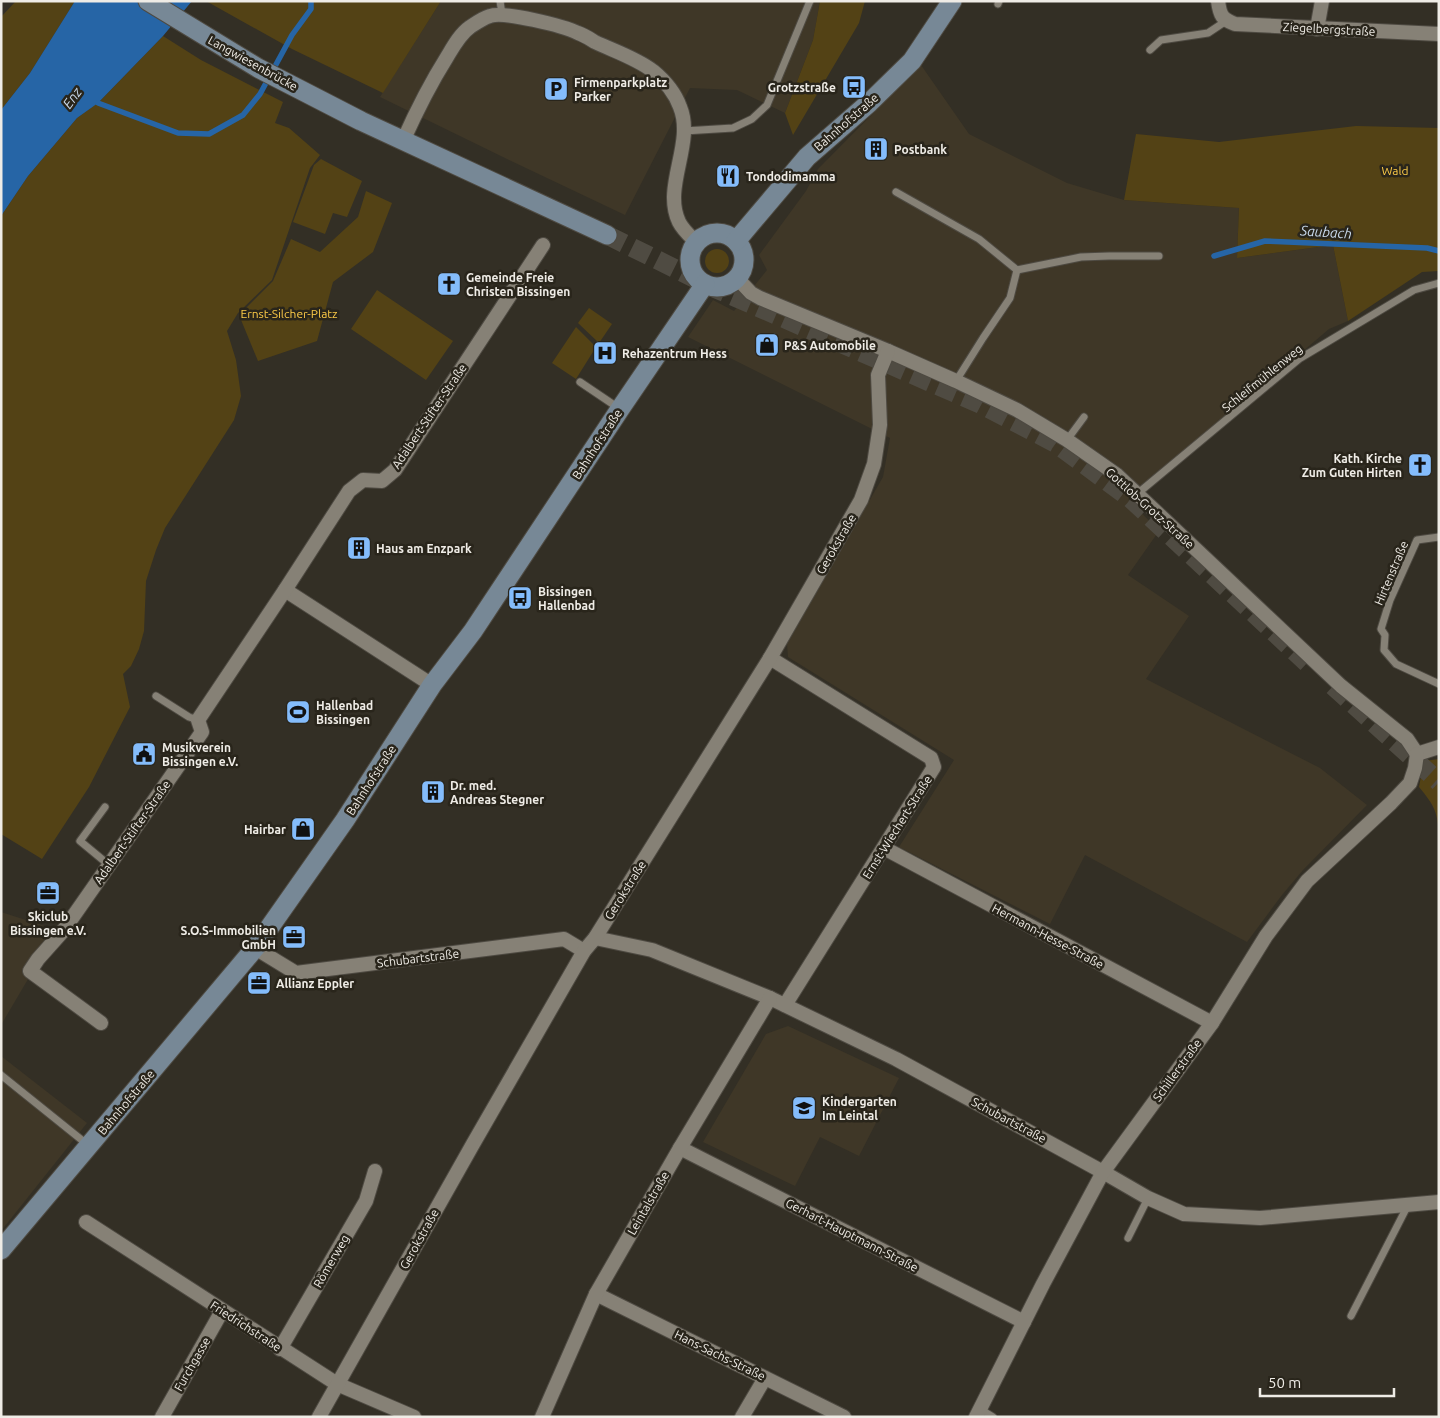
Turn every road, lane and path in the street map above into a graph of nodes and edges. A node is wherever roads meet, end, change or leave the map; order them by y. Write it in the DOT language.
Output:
graph roads {
  1 [pos="148,1"];
  2 [pos="810,1"];
  3 [pos="952,1"];
  4 [pos="1218,1"];
  5 [pos="1322,1"];
  6 [pos="501,8"];
  7 [pos="1224,19"];
  8 [pos="1317,29"];
  9 [pos="1439,34"];
  10 [pos="1150,50"];
  11 [pos="684,131"];
  12 [pos="403,141"];
  13 [pos="896,192"];
  14 [pos="607,235"];
  15 [pos="736,241"];
  16 [pos="696,242"];
  17 [pos="543,245"];
  18 [pos="1159,256"];
  19 [pos="1017,270"];
  20 [pos="737,278"];
  21 [pos="1439,283"];
  22 [pos="705,284"];
  23 [pos="888,352"];
  24 [pos="956,381"];
  25 [pos="580,382"];
  26 [pos="620,409"];
  27 [pos="1084,417"];
  28 [pos="1067,440"];
  29 [pos="1137,494"];
  30 [pos="1439,537"];
  31 [pos="284,590"];
  32 [pos="770,658"];
  33 [pos="1439,684"];
  34 [pos="432,685"];
  35 [pos="156,696"];
  36 [pos="198,720"];
  37 [pos="1439,747"];
  38 [pos="1417,754"];
  39 [pos="105,807"];
  40 [pos="884,848"];
  41 [pos="108,865"];
  42 [pos="595,938"];
  43 [pos="255,948"];
  44 [pos="584,950"];
  45 [pos="770,998"];
  46 [pos="785,1005"];
  47 [pos="101,1023"];
  48 [pos="1212,1023"];
  49 [pos="1,1075"];
  50 [pos="89,1146"];
  51 [pos="680,1148"];
  52 [pos="375,1171"];
  53 [pos="1103,1172"];
  54 [pos="1148,1198"];
  55 [pos="1439,1202"];
  56 [pos="1408,1205"];
  57 [pos="86,1222"];
  58 [pos="1128,1238"];
  59 [pos="3,1243"];
  60 [pos="596,1294"];
  61 [pos="222,1310"];
  62 [pos="1351,1316"];
  63 [pos="1024,1322"];
  64 [pos="280,1348"];
  65 [pos="765,1378"];
  66 [pos="337,1384"];
  67 [pos="978,1413"];
  68 [pos="162,1417"];
  69 [pos="319,1417"];
  70 [pos="414,1417"];
  71 [pos="542,1417"];
  72 [pos="742,1417"];
  73 [pos="844,1417"];
  74 [pos="992,1417"];
  1 -- 12 [label="street, Langwiesenbrücke"];
  2 -- 11 [label="lane"];
  3 -- 15 [label="street, Bahnhofstraße"];
  4 -- 7 [label="street"];
  5 -- 8 [label="street"];
  6 -- 11 [label="street"];
  6 -- 12 [label="street"];
  7 -- 8 [label="street, Ziegelbergstraße"];
  7 -- 10 [label="lane"];
  8 -- 9 [label="street, Ziegelbergstraße"];
  11 -- 16 [label="street"];
  12 -- 14 [label="street, Langwiesenbrücke"];
  13 -- 19 [label="lane"];
  15 -- 16 [label="street"];
  15 -- 20 [label="street"];
  16 -- 22 [label="street"];
  17 -- 31 [label="street, Adalbert-Stifter-Straße"];
  18 -- 19 [label="lane"];
  19 -- 24 [label="lane"];
  20 -- 22 [label="street"];
  20 -- 23 [label="street, Gottlob-Grotz-Straße"];
  21 -- 29 [label="lane, Schleifmühlenweg"];
  22 -- 26 [label="street, Bahnhofstraße"];
  23 -- 24 [label="street, Gottlob-Grotz-Straße"];
  23 -- 32 [label="street, Gerokstraße"];
  24 -- 28 [label="street, Gottlob-Grotz-Straße"];
  25 -- 26 [label="lane"];
  26 -- 34 [label="street, Bahnhofstraße"];
  27 -- 28 [label="lane"];
  28 -- 29 [label="street, Gottlob-Grotz-Straße"];
  29 -- 38 [label="street, Gottlob-Grotz-Straße"];
  30 -- 33 [label="lane, Hirtenstraße"];
  31 -- 34 [label="street"];
  31 -- 36 [label="street, Adalbert-Stifter-Straße"];
  32 -- 40 [label="street, Ernst-Wiechert-Straße"];
  32 -- 42 [label="street, Gerokstraße"];
  34 -- 43 [label="street, Bahnhofstraße"];
  35 -- 36 [label="lane"];
  36 -- 41 [label="street, Adalbert-Stifter-Straße"];
  37 -- 38 [label="street"];
  38 -- 48 [label="street, Schillerstraße"];
  39 -- 41 [label="lane"];
  40 -- 46 [label="street, Ernst-Wiechert-Straße"];
  40 -- 48 [label="street, Hermann-Hesse-Straße"];
  41 -- 47 [label="street, Adalbert-Stifter-Straße"];
  42 -- 44 [label="street, Gerokstraße"];
  42 -- 45 [label="street, Schubartstraße"];
  43 -- 44 [label="street, Schubartstraße"];
  43 -- 50 [label="street, Bahnhofstraße"];
  44 -- 66 [label="street, Gerokstraße"];
  45 -- 46 [label="street, Schubartstraße"];
  45 -- 51 [label="street, Leintalstraße"];
  46 -- 53 [label="street, Schubartstraße"];
  48 -- 53 [label="street, Schillerstraße"];
  49 -- 50 [label="lane"];
  50 -- 59 [label="street, Bahnhofstraße"];
  51 -- 60 [label="street, Leintalstraße"];
  51 -- 63 [label="street, Gerhart-Hauptmann-Straße"];
  52 -- 64 [label="street, Römerweg"];
  53 -- 54 [label="street, Schubartstraße"];
  53 -- 63 [label="street, Schillerstraße"];
  54 -- 56 [label="street, Schubartstraße"];
  54 -- 58 [label="lane"];
  55 -- 56 [label="street, Schubartstraße"];
  56 -- 62 [label="lane"];
  57 -- 61 [label="street, Friedrichstraße"];
  60 -- 65 [label="street, Hans-Sachs-Straße"];
  60 -- 71 [label="street, Leintalstraße"];
  61 -- 64 [label="street, Friedrichstraße"];
  61 -- 68 [label="street, Furchgasse"];
  63 -- 67 [label="street, Schillerstraße"];
  64 -- 66 [label="street, Friedrichstraße"];
  65 -- 72 [label="street"];
  65 -- 73 [label="street, Hans-Sachs-Straße"];
  66 -- 69 [label="street, Gerokstraße"];
  66 -- 70 [label="street, Friedrichstraße"];
  67 -- 74 [label="lane"];
}
